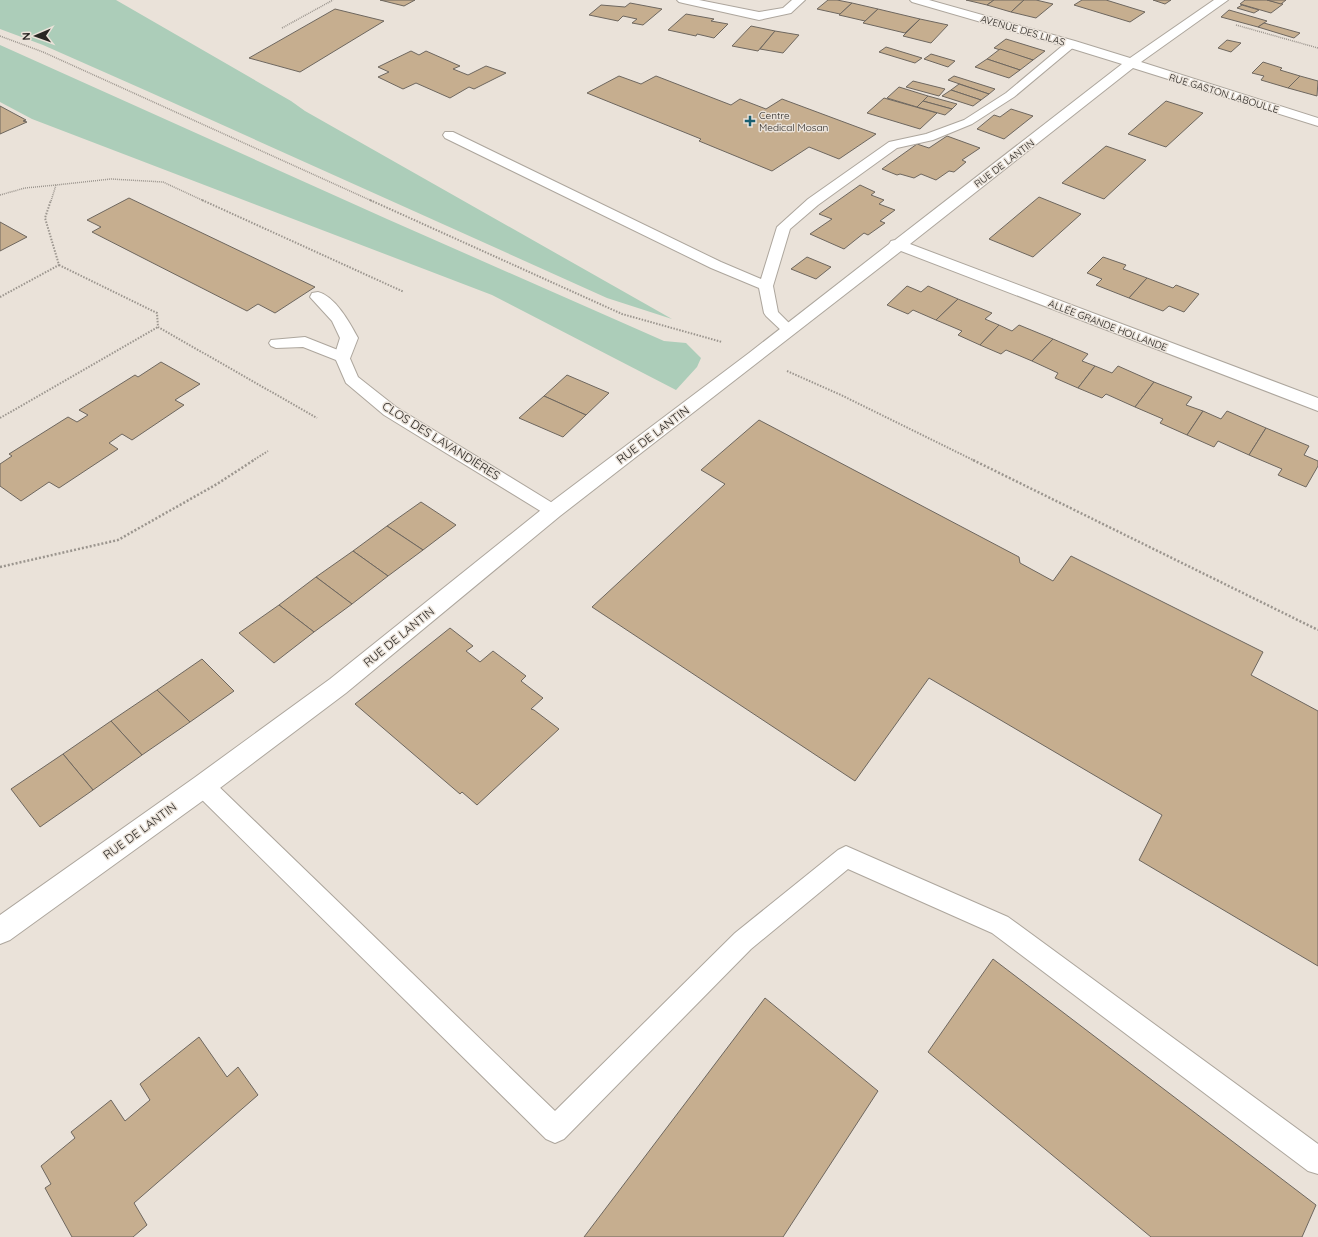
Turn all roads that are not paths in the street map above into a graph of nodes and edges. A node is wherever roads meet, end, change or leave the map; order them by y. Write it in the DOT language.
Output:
graph roads {
  1 [pos="683,0"];
  2 [pos="799,0"];
  3 [pos="916,0"];
  4 [pos="1222,0"];
  5 [pos="1070,44"];
  6 [pos="1130,64"];
  7 [pos="1318,122"];
  8 [pos="448,136"];
  9 [pos="897,244"];
  10 [pos="766,286"];
  11 [pos="318,297"];
  12 [pos="789,330"];
  13 [pos="276,344"];
  14 [pos="343,357"];
  15 [pos="1318,405"];
  16 [pos="553,511"];
  17 [pos="203,786"];
  18 [pos="0,931"];
  19 [pos="1318,1161"];
  1 -- 2 [label="street"];
  3 -- 5 [label="street, AVENUE DES LILAS"];
  4 -- 6 [label="street, RUE DE LANTIN"];
  5 -- 6 [label="street, AVENUE DES LILAS"];
  5 -- 10 [label="lane"];
  6 -- 7 [label="street, RUE GASTON LABOULLE"];
  6 -- 9 [label="street, RUE DE LANTIN"];
  8 -- 10 [label="lane"];
  9 -- 12 [label="street, RUE DE LANTIN"];
  9 -- 15 [label="street, ALLÉE GRANDE HOLLANDE"];
  10 -- 12 [label="lane"];
  11 -- 14 [label="street"];
  12 -- 16 [label="street, RUE DE LANTIN"];
  13 -- 14 [label="lane"];
  14 -- 16 [label="lane, CLOS DES LAVANDIÈRES"];
  16 -- 17 [label="street, RUE DE LANTIN"];
  17 -- 18 [label="street, RUE DE LANTIN"];
  17 -- 19 [label="lane"];
}
